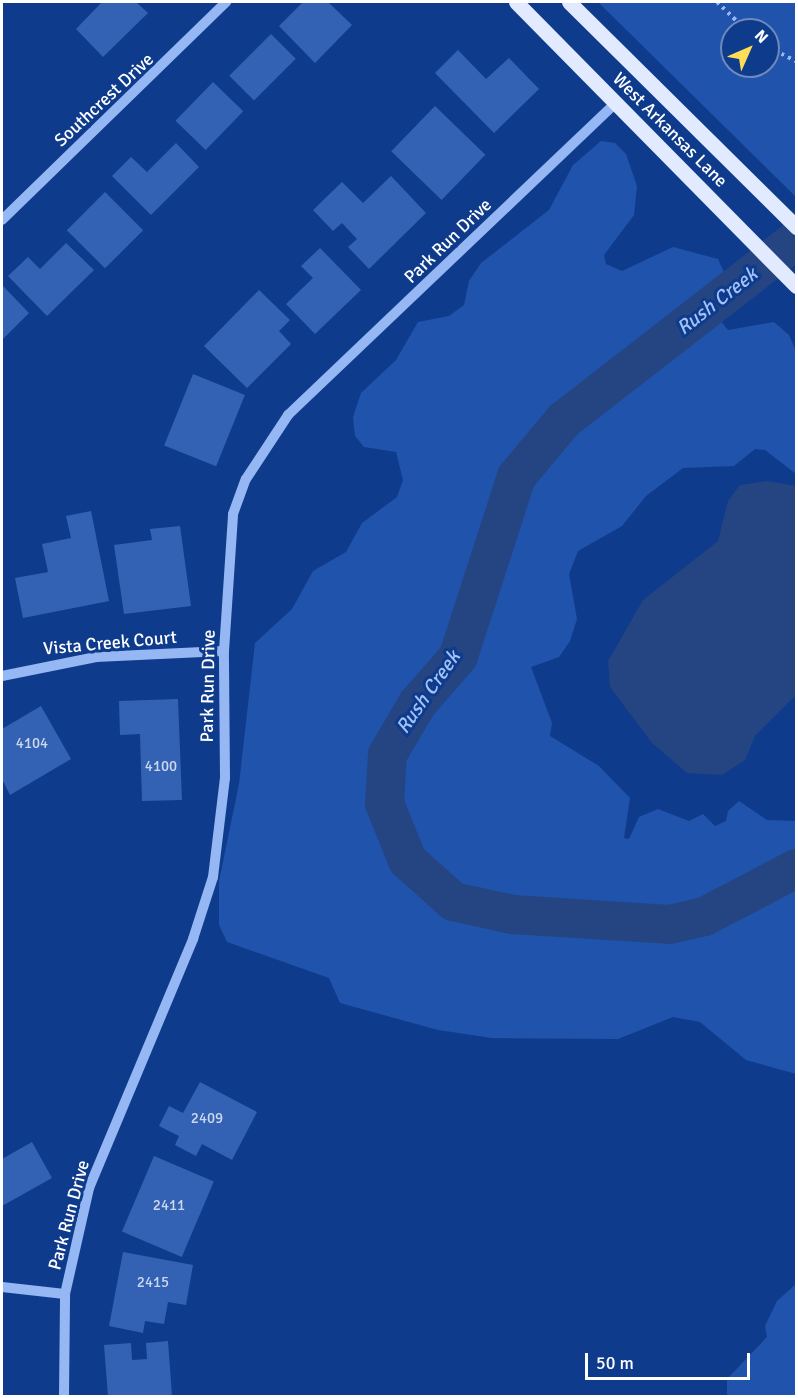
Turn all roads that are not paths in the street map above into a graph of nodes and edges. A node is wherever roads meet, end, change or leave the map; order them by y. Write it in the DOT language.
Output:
graph roads {
  1 [pos="226,2"];
  2 [pos="516,2"];
  3 [pos="569,2"];
  4 [pos="615,103"];
  5 [pos="2,220"];
  6 [pos="796,227"];
  7 [pos="796,286"];
  8 [pos="224,651"];
  9 [pos="2,676"];
  10 [pos="2,1287"];
  11 [pos="65,1294"];
  12 [pos="64,1396"];
  1 -- 5 [label="street, Southcrest Drive"];
  2 -- 4 [label="main road, West Arkansas Lane"];
  3 -- 6 [label="main road, West Arkansas Lane"];
  4 -- 7 [label="main road, West Arkansas Lane"];
  4 -- 8 [label="street, Park Run Drive"];
  8 -- 9 [label="street, Vista Creek Court"];
  8 -- 11 [label="street, Park Run Drive"];
  10 -- 11 [label="street"];
  11 -- 12 [label="street, Park Run Drive"];
}
